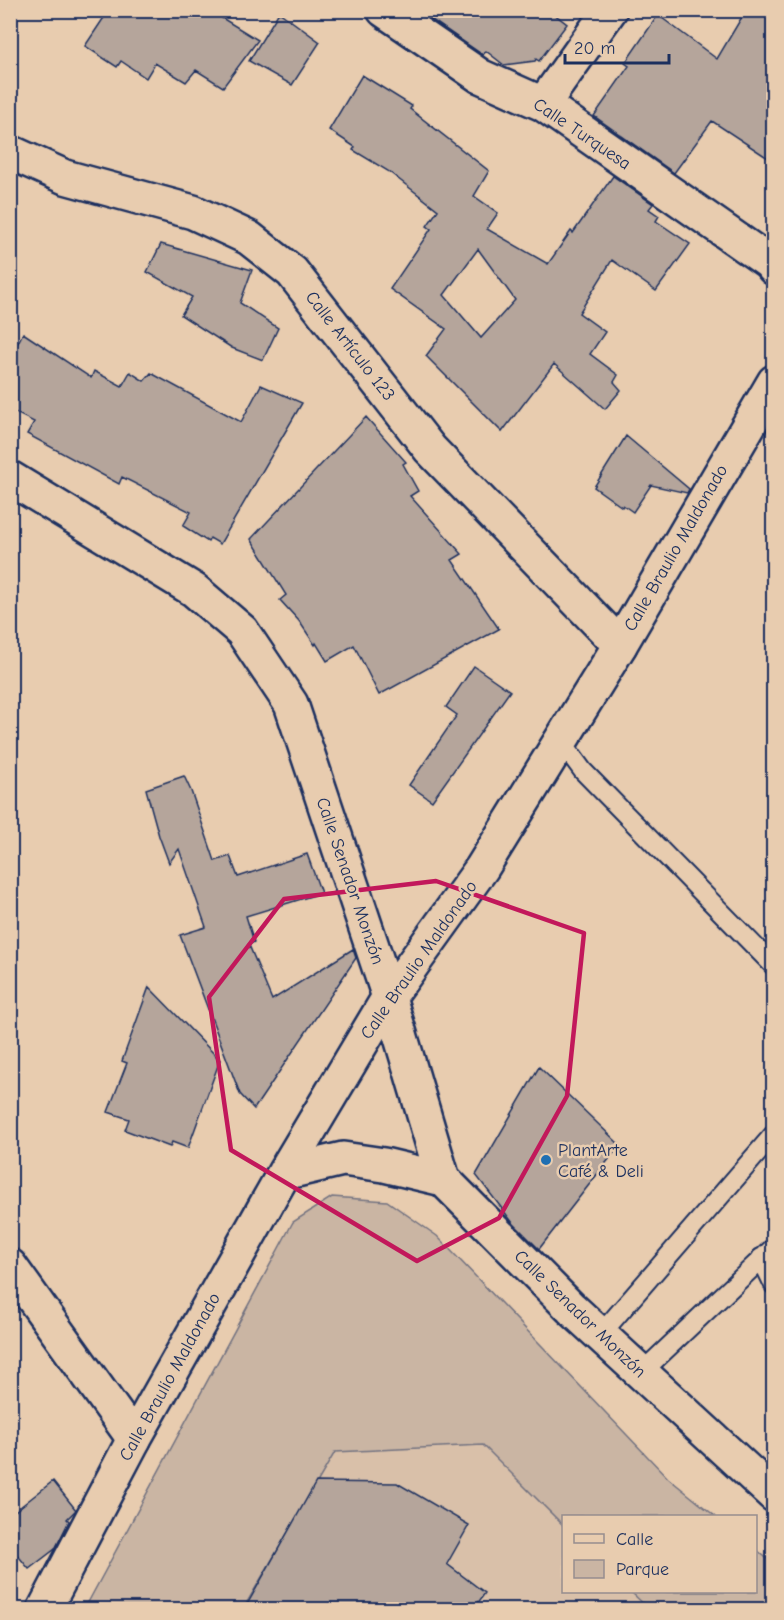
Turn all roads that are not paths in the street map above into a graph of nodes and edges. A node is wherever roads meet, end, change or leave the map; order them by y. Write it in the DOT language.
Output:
graph roads {
  1 [pos="384,10"];
  2 [pos="610,10"];
  3 [pos="543,104"];
  4 [pos="10,152"];
  5 [pos="774,268"];
  6 [pos="774,382"];
  7 [pos="10,478"];
  8 [pos="620,645"];
  9 [pos="561,741"];
  10 [pos="774,966"];
  11 [pos="389,997"];
  12 [pos="774,1134"];
  13 [pos="284,1173"];
  14 [pos="443,1179"];
  15 [pos="767,1253"];
  16 [pos="10,1266"];
  17 [pos="774,1285"];
  18 [pos="600,1335"];
  19 [pos="641,1373"];
  20 [pos="134,1439"];
  21 [pos="774,1495"];
  22 [pos="44,1610"];
  1 -- 3 [label="street, Calle Turquesa"];
  2 -- 3 [label="street"];
  3 -- 5 [label="street, Calle Turquesa"];
  4 -- 8 [label="street, Calle Artículo 123"];
  6 -- 8 [label="street, Calle Braulio Maldonado"];
  7 -- 11 [label="street, Calle Senador Monzón"];
  8 -- 9 [label="street, Calle Braulio Maldonado"];
  9 -- 10 [label="lane"];
  9 -- 11 [label="street, Calle Braulio Maldonado"];
  11 -- 13 [label="street, Calle Braulio Maldonado"];
  11 -- 14 [label="street, Calle Senador Monzón"];
  12 -- 18 [label="lane"];
  13 -- 14 [label="street"];
  13 -- 20 [label="street, Calle Braulio Maldonado"];
  14 -- 18 [label="street, Calle Senador Monzón"];
  15 -- 17 [label="lane"];
  15 -- 19 [label="lane"];
  16 -- 20 [label="street"];
  18 -- 19 [label="street, Calle Senador Monzón"];
  19 -- 21 [label="street, Calle Senador Monzón"];
  20 -- 22 [label="street, Calle Braulio Maldonado"];
}
